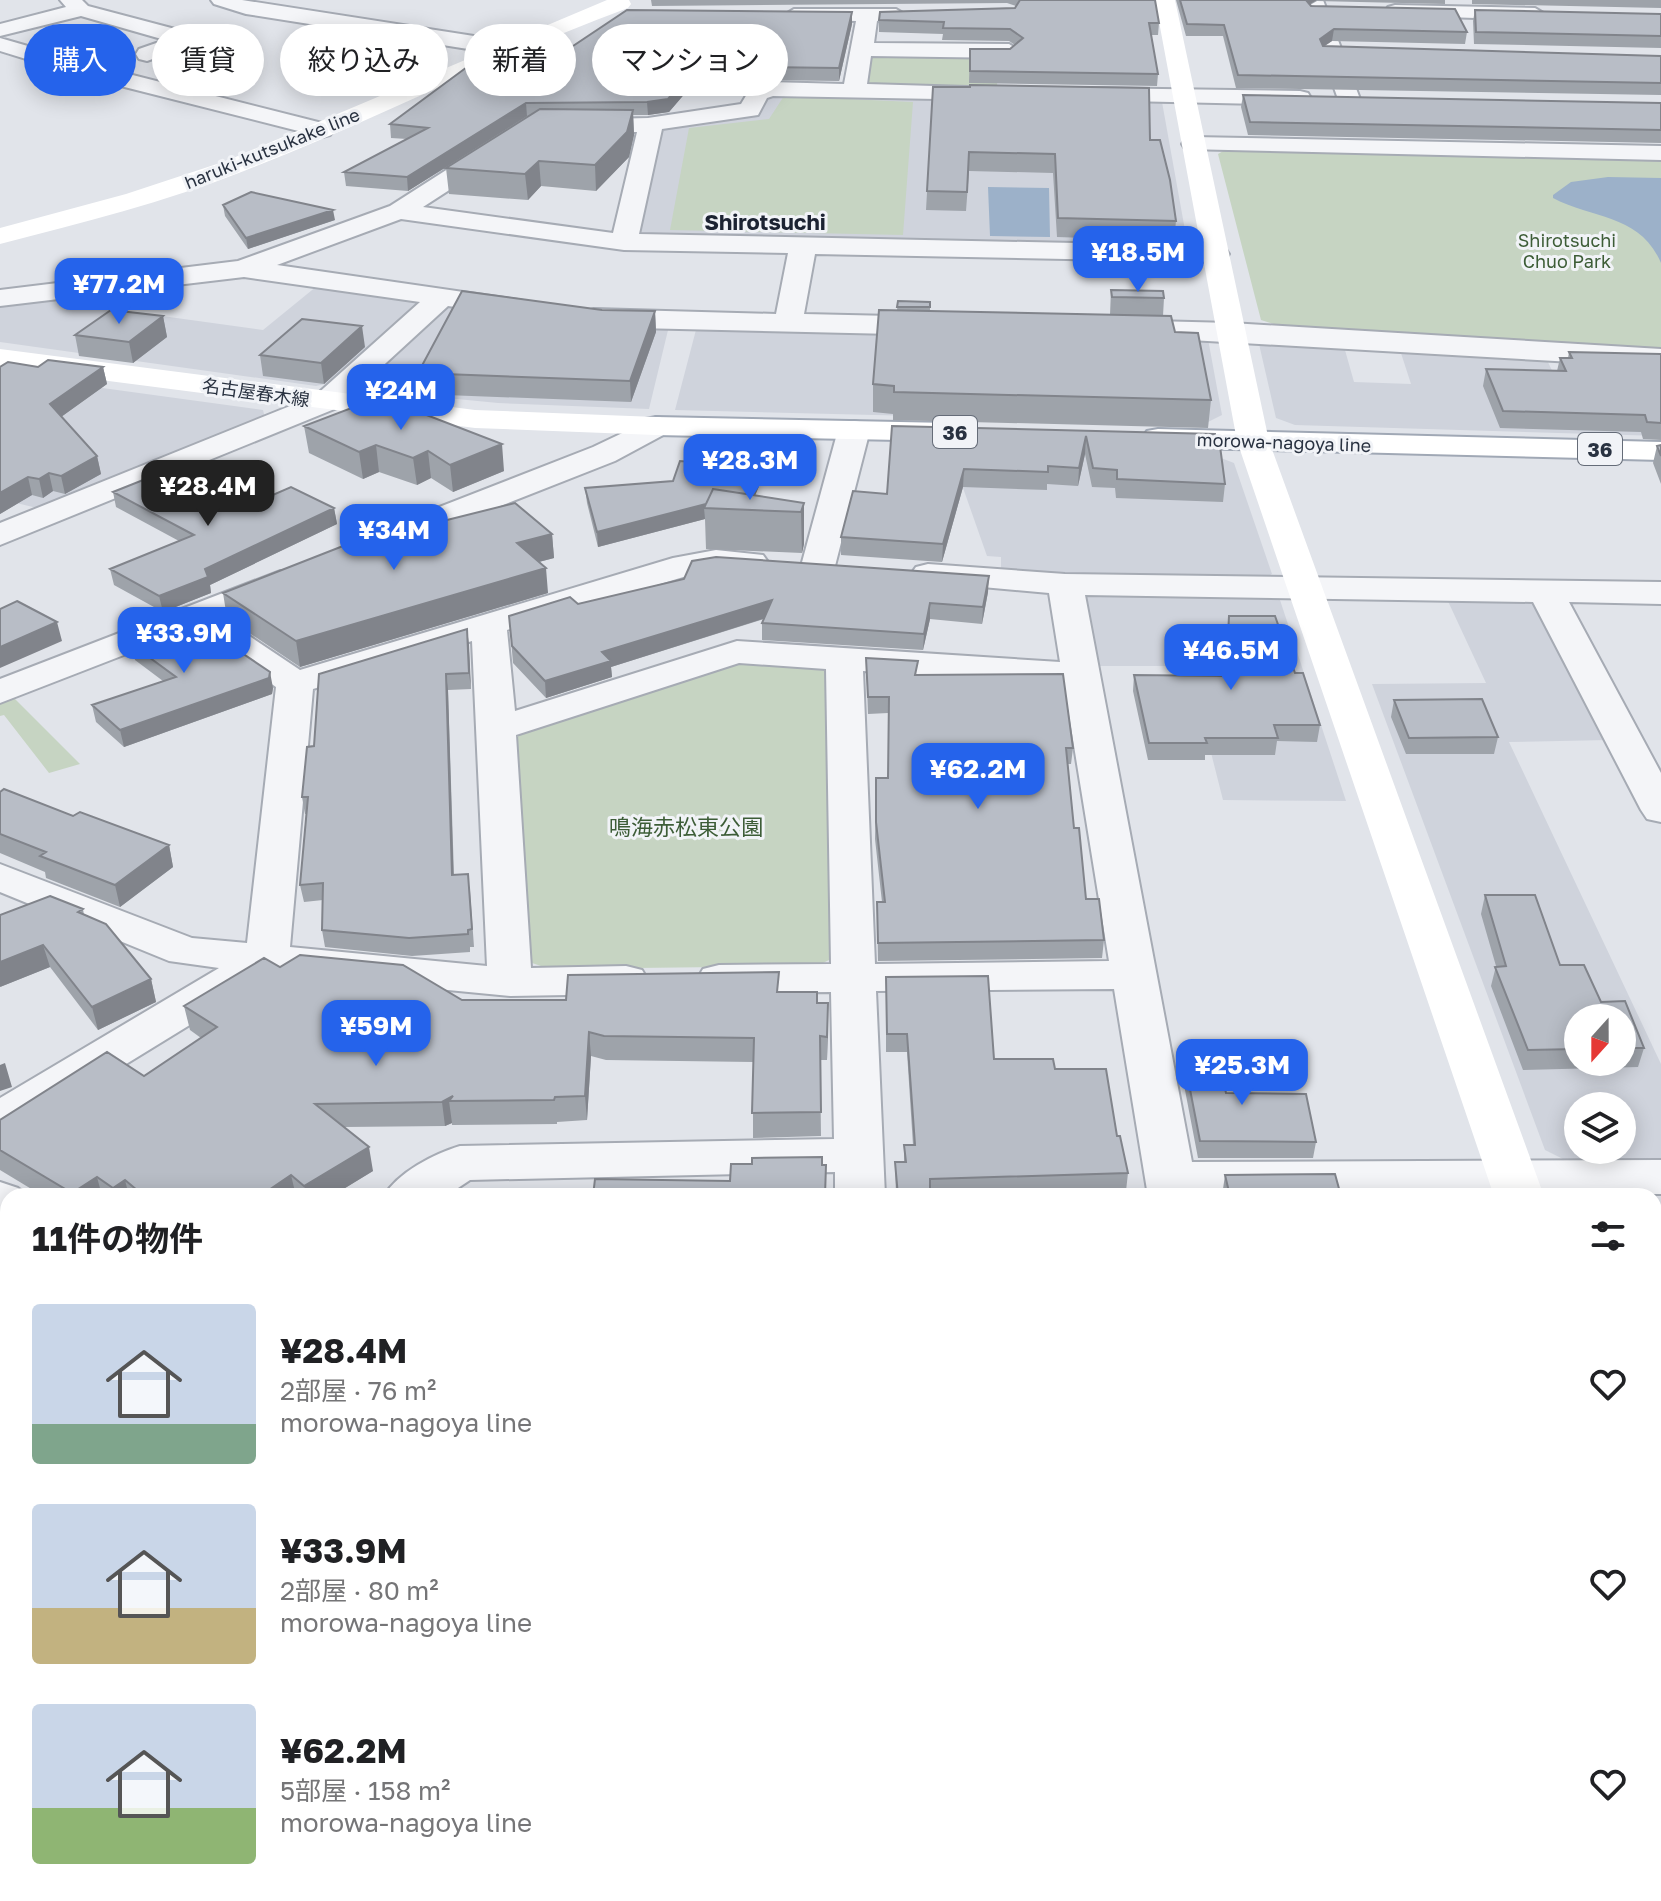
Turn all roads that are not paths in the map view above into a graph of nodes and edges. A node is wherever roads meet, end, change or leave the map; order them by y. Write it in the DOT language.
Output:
graph roads {
  1 [pos="221,0"];
  2 [pos="1165,0"];
  3 [pos="372,4"];
  4 [pos="609,4"];
  5 [pos="76,5"];
  6 [pos="1483,6"];
  7 [pos="1321,7"];
  8 [pos="1379,11"];
  9 [pos="647,14"];
  10 [pos="914,14"];
  11 [pos="1551,14"];
  12 [pos="773,15"];
  13 [pos="868,15"];
  14 [pos="320,19"];
  15 [pos="562,24"];
  16 [pos="1008,25"];
  17 [pos="152,28"];
  18 [pos="0,30"];
  19 [pos="464,41"];
  20 [pos="0,44"];
  21 [pos="862,49"];
  22 [pos="464,67"];
  23 [pos="1011,78"];
  24 [pos="854,91"];
  25 [pos="1068,95"];
  26 [pos="1185,96"];
  27 [pos="550,124"];
  28 [pos="651,125"];
  29 [pos="322,130"];
  30 [pos="524,131"];
  31 [pos="1194,144"];
  32 [pos="1661,153"];
  33 [pos="399,211"];
  34 [pos="0,236"];
  35 [pos="624,242"];
  36 [pos="803,245"];
  37 [pos="1216,254"];
  38 [pos="243,269"];
  39 [pos="0,298"];
  40 [pos="441,298"];
  41 [pos="544,312"];
  42 [pos="574,315"];
  43 [pos="788,323"];
  44 [pos="969,326"];
  45 [pos="1091,329"];
  46 [pos="1231,332"];
  47 [pos="0,358"];
  48 [pos="1661,358"];
  49 [pos="326,402"];
  50 [pos="656,426"];
  51 [pos="854,430"];
  52 [pos="981,433"];
  53 [pos="1133,437"];
  54 [pos="1253,441"];
  55 [pos="1661,451"];
  56 [pos="0,508"];
  57 [pos="42,518"];
  58 [pos="0,535"];
  59 [pos="895,571"];
  60 [pos="1065,584"];
  61 [pos="1306,588"];
  62 [pos="1545,591"];
  63 [pos="1661,593"];
  64 [pos="194,615"];
  65 [pos="488,624"];
  66 [pos="844,658"];
  67 [pos="1081,674"];
  68 [pos="295,683"];
  69 [pos="0,692"];
  70 [pos="496,729"];
  71 [pos="1661,810"];
  72 [pos="0,877"];
  73 [pos="267,959"];
  74 [pos="1136,975"];
  75 [pos="851,977"];
  76 [pos="510,982"];
  77 [pos="0,1120"];
  78 [pos="859,1176"];
  79 [pos="1661,1177"];
  80 [pos="541,1178"];
  81 [pos="1171,1187"];
  82 [pos="1515,1187"];
  83 [pos="421,1188"];
  1 -- 14 [label="street"];
  2 -- 26 [label="street"];
  3 -- 14 [label="street"];
  4 -- 9 [label="street"];
  4 -- 15 [label="street, haruki-kutsukake line"];
  5 -- 17 [label="street"];
  5 -- 18 [label="street"];
  6 -- 8 [label="street"];
  6 -- 11 [label="street"];
  7 -- 26 [label="street"];
  10 -- 13 [label="street"];
  12 -- 13 [label="street"];
  13 -- 21 [label="street"];
  14 -- 19 [label="street"];
  16 -- 23 [label="street"];
  20 -- 29 [label="street"];
  21 -- 23 [label="street"];
  21 -- 24 [label="street"];
  22 -- 29 [label="street, haruki-kutsukake line"];
  23 -- 24 [label="street"];
  24 -- 28 [label="street"];
  25 -- 26 [label="street"];
  26 -- 31 [label="street"];
  27 -- 28 [label="street"];
  28 -- 35 [label="street"];
  29 -- 34 [label="street, haruki-kutsukake line"];
  30 -- 33 [label="street"];
  31 -- 32 [label="street"];
  31 -- 37 [label="street"];
  33 -- 35 [label="street"];
  33 -- 38 [label="street"];
  35 -- 36 [label="street"];
  36 -- 37 [label="street"];
  36 -- 43 [label="street"];
  37 -- 46 [label="street"];
  38 -- 39 [label="street"];
  38 -- 40 [label="street"];
  40 -- 41 [label="street"];
  40 -- 49 [label="street"];
  42 -- 43 [label="street"];
  43 -- 44 [label="street"];
  45 -- 46 [label="street"];
  46 -- 48 [label="street"];
  46 -- 54 [label="street"];
  47 -- 49 [label="street, 名古屋春木線"];
  49 -- 50 [label="street, 名古屋春木線"];
  49 -- 57 [label="street"];
  50 -- 51 [label="street, 36"];
  50 -- 64 [label="street, 36"];
  51 -- 52 [label="street, 36"];
  51 -- 65 [label="street"];
  53 -- 54 [label="street, morowa-nagoya line / 36"];
  54 -- 55 [label="street, morowa-nagoya line / 36"];
  54 -- 61 [label="street"];
  56 -- 57 [label="street"];
  57 -- 58 [label="street"];
  59 -- 60 [label="street"];
  60 -- 61 [label="street"];
  60 -- 67 [label="street"];
  61 -- 62 [label="street"];
  61 -- 82 [label="street"];
  62 -- 63 [label="street"];
  62 -- 71 [label="street"];
  64 -- 68 [label="street"];
  64 -- 69 [label="street, 36"];
  65 -- 68 [label="street"];
  65 -- 70 [label="street"];
  66 -- 67 [label="street"];
  66 -- 70 [label="street"];
  66 -- 75 [label="street"];
  67 -- 74 [label="street"];
  68 -- 73 [label="street"];
  70 -- 76 [label="street"];
  72 -- 73 [label="street"];
  73 -- 76 [label="street"];
  73 -- 77 [label="street"];
  74 -- 75 [label="street"];
  74 -- 81 [label="street"];
  75 -- 76 [label="street"];
  75 -- 78 [label="street"];
  78 -- 80 [label="street"];
  79 -- 82 [label="street"];
  80 -- 83 [label="street"];
  81 -- 82 [label="street"];
}
